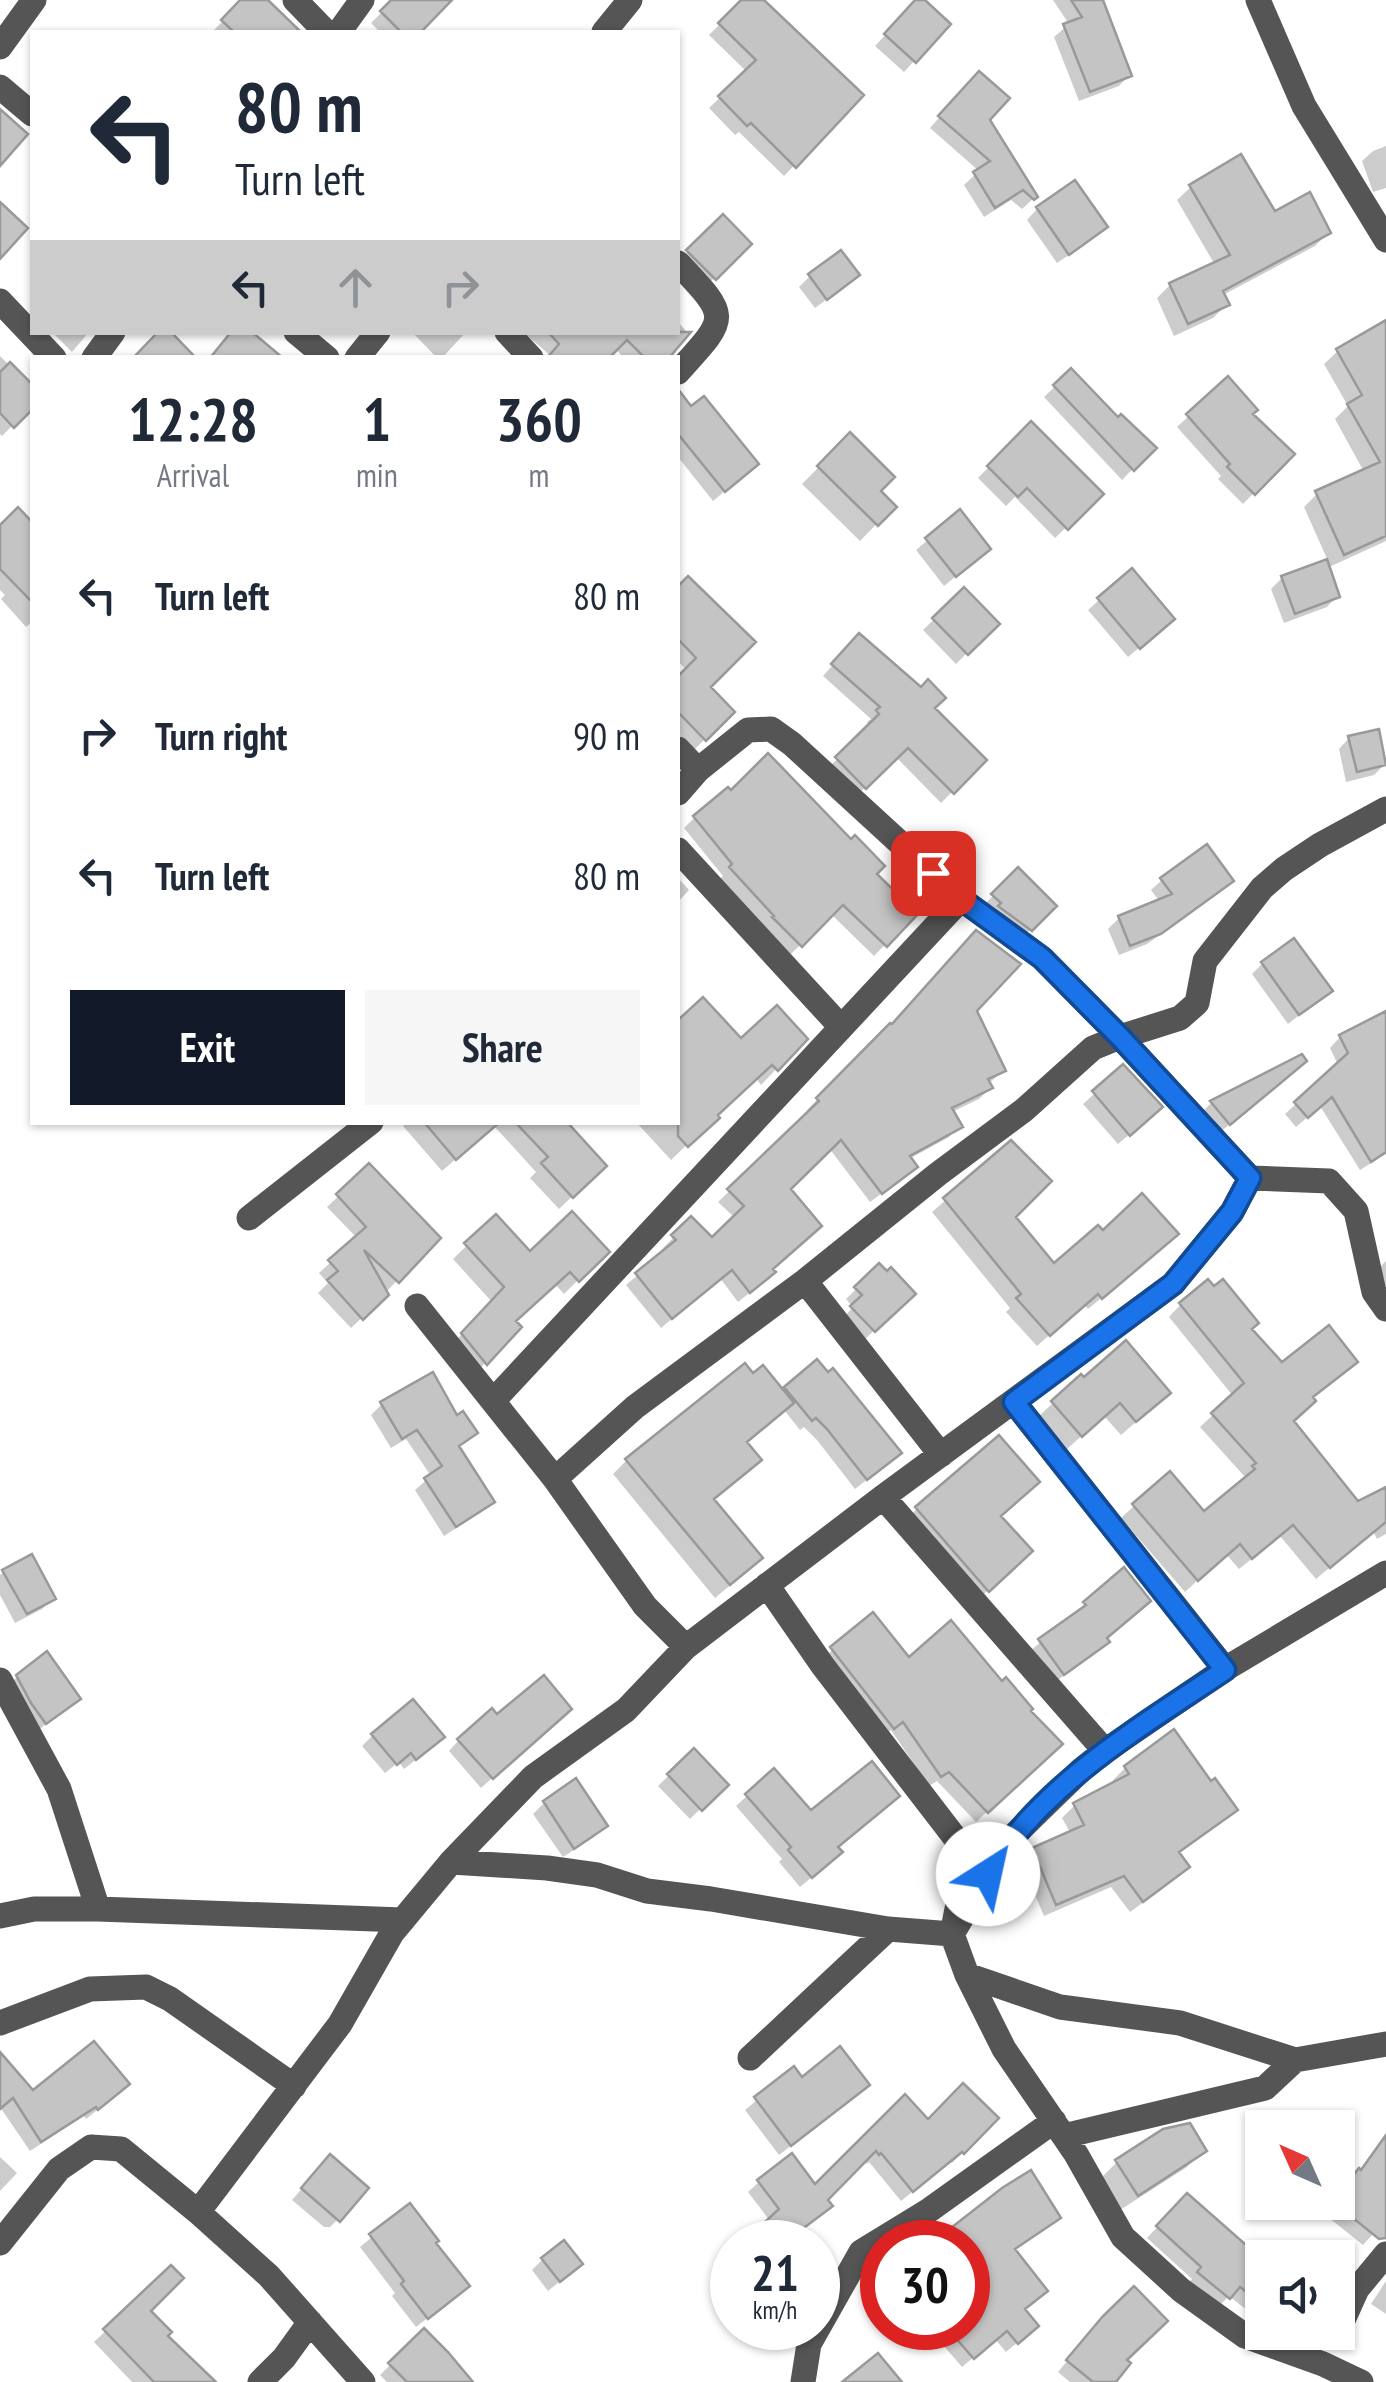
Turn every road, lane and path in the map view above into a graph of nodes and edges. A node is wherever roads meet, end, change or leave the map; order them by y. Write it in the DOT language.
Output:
graph roads {
  1 [pos="34,0"];
  2 [pos="295,0"];
  3 [pos="362,0"];
  4 [pos="630,0"];
  5 [pos="1258,0"];
  6 [pos="324,30"];
  7 [pos="340,30"];
  8 [pos="606,30"];
  9 [pos="0,47"];
  10 [pos="0,87"];
  11 [pos="30,112"];
  12 [pos="1377,205"];
  13 [pos="1386,240"];
  14 [pos="680,265"];
  15 [pos="0,301"];
  16 [pos="30,333"];
  17 [pos="32,335"];
  18 [pos="300,335"];
  19 [pos="376,335"];
  20 [pos="511,335"];
  21 [pos="51,355"];
  22 [pos="323,355"];
  23 [pos="360,355"];
  24 [pos="528,355"];
  25 [pos="680,370"];
  26 [pos="680,751"];
  27 [pos="698,770"];
  28 [pos="680,792"];
  29 [pos="1386,809"];
  30 [pos="680,852"];
  31 [pos="961,899"];
  32 [pos="842,1026"];
  33 [pos="1120,1037"];
  34 [pos="367,1125"];
  35 [pos="1250,1178"];
  36 [pos="249,1218"];
  37 [pos="805,1281"];
  38 [pos="417,1306"];
  39 [pos="1386,1309"];
  40 [pos="493,1401"];
  41 [pos="1014,1402"];
  42 [pos="940,1455"];
  43 [pos="555,1478"];
  44 [pos="883,1497"];
  45 [pos="1386,1572"];
  46 [pos="767,1585"];
  47 [pos="686,1647"];
  48 [pos="1225,1670"];
  49 [pos="0,1680"];
  50 [pos="1105,1750"];
  51 [pos="450,1862"];
  52 [pos="98,1909"];
  53 [pos="0,1916"];
  54 [pos="403,1920"];
  55 [pos="888,1929"];
  56 [pos="952,1934"];
  57 [pos="967,1976"];
  58 [pos="0,2024"];
  59 [pos="1386,2044"];
  60 [pos="750,2058"];
  61 [pos="1295,2060"];
  62 [pos="294,2086"];
  63 [pos="1059,2128"];
  64 [pos="198,2212"];
  65 [pos="0,2243"];
  66 [pos="1386,2254"];
  67 [pos="1355,2293"];
  68 [pos="310,2322"];
  69 [pos="1329,2350"];
  70 [pos="1323,2364"];
  71 [pos="260,2382"];
  72 [pos="363,2382"];
  73 [pos="803,2382"];
  74 [pos="1360,2382"];
  1 -- 9 [label="street"];
  2 -- 6 [label="street"];
  3 -- 7 [label="street"];
  4 -- 8 [label="street"];
  5 -- 12 [label="street"];
  10 -- 11 [label="street"];
  12 -- 13 [label="street"];
  14 -- 25 [label="street"];
  15 -- 16 [label="street"];
  17 -- 21 [label="street"];
  18 -- 22 [label="street"];
  19 -- 23 [label="street"];
  20 -- 24 [label="street"];
  26 -- 27 [label="street"];
  27 -- 28 [label="street"];
  27 -- 31 [label="street"];
  29 -- 33 [label="street"];
  30 -- 32 [label="street"];
  31 -- 32 [label="street"];
  31 -- 33 [label="street"];
  32 -- 40 [label="street"];
  33 -- 35 [label="street"];
  33 -- 37 [label="street"];
  34 -- 36 [label="street"];
  35 -- 39 [label="street"];
  35 -- 41 [label="street"];
  37 -- 42 [label="street"];
  37 -- 43 [label="street"];
  38 -- 40 [label="street"];
  40 -- 43 [label="street"];
  41 -- 42 [label="street"];
  41 -- 48 [label="street"];
  42 -- 44 [label="street"];
  43 -- 47 [label="street"];
  44 -- 46 [label="street"];
  44 -- 50 [label="street"];
  45 -- 48 [label="street"];
  46 -- 47 [label="street"];
  46 -- 56 [label="street"];
  47 -- 51 [label="street"];
  48 -- 50 [label="street"];
  49 -- 52 [label="street"];
  50 -- 56 [label="street"];
  51 -- 54 [label="street"];
  51 -- 55 [label="street"];
  52 -- 53 [label="street"];
  52 -- 54 [label="street"];
  54 -- 62 [label="street"];
  55 -- 56 [label="street"];
  55 -- 60 [label="street"];
  56 -- 57 [label="street"];
  57 -- 61 [label="street"];
  57 -- 63 [label="street"];
  58 -- 62 [label="street"];
  59 -- 61 [label="street"];
  61 -- 63 [label="street"];
  62 -- 64 [label="street"];
  63 -- 70 [label="street"];
  63 -- 73 [label="street"];
  64 -- 65 [label="street"];
  64 -- 68 [label="street"];
  66 -- 67 [label="street"];
  68 -- 71 [label="street"];
  68 -- 72 [label="street"];
  69 -- 70 [label="street"];
  70 -- 74 [label="street"];
}
